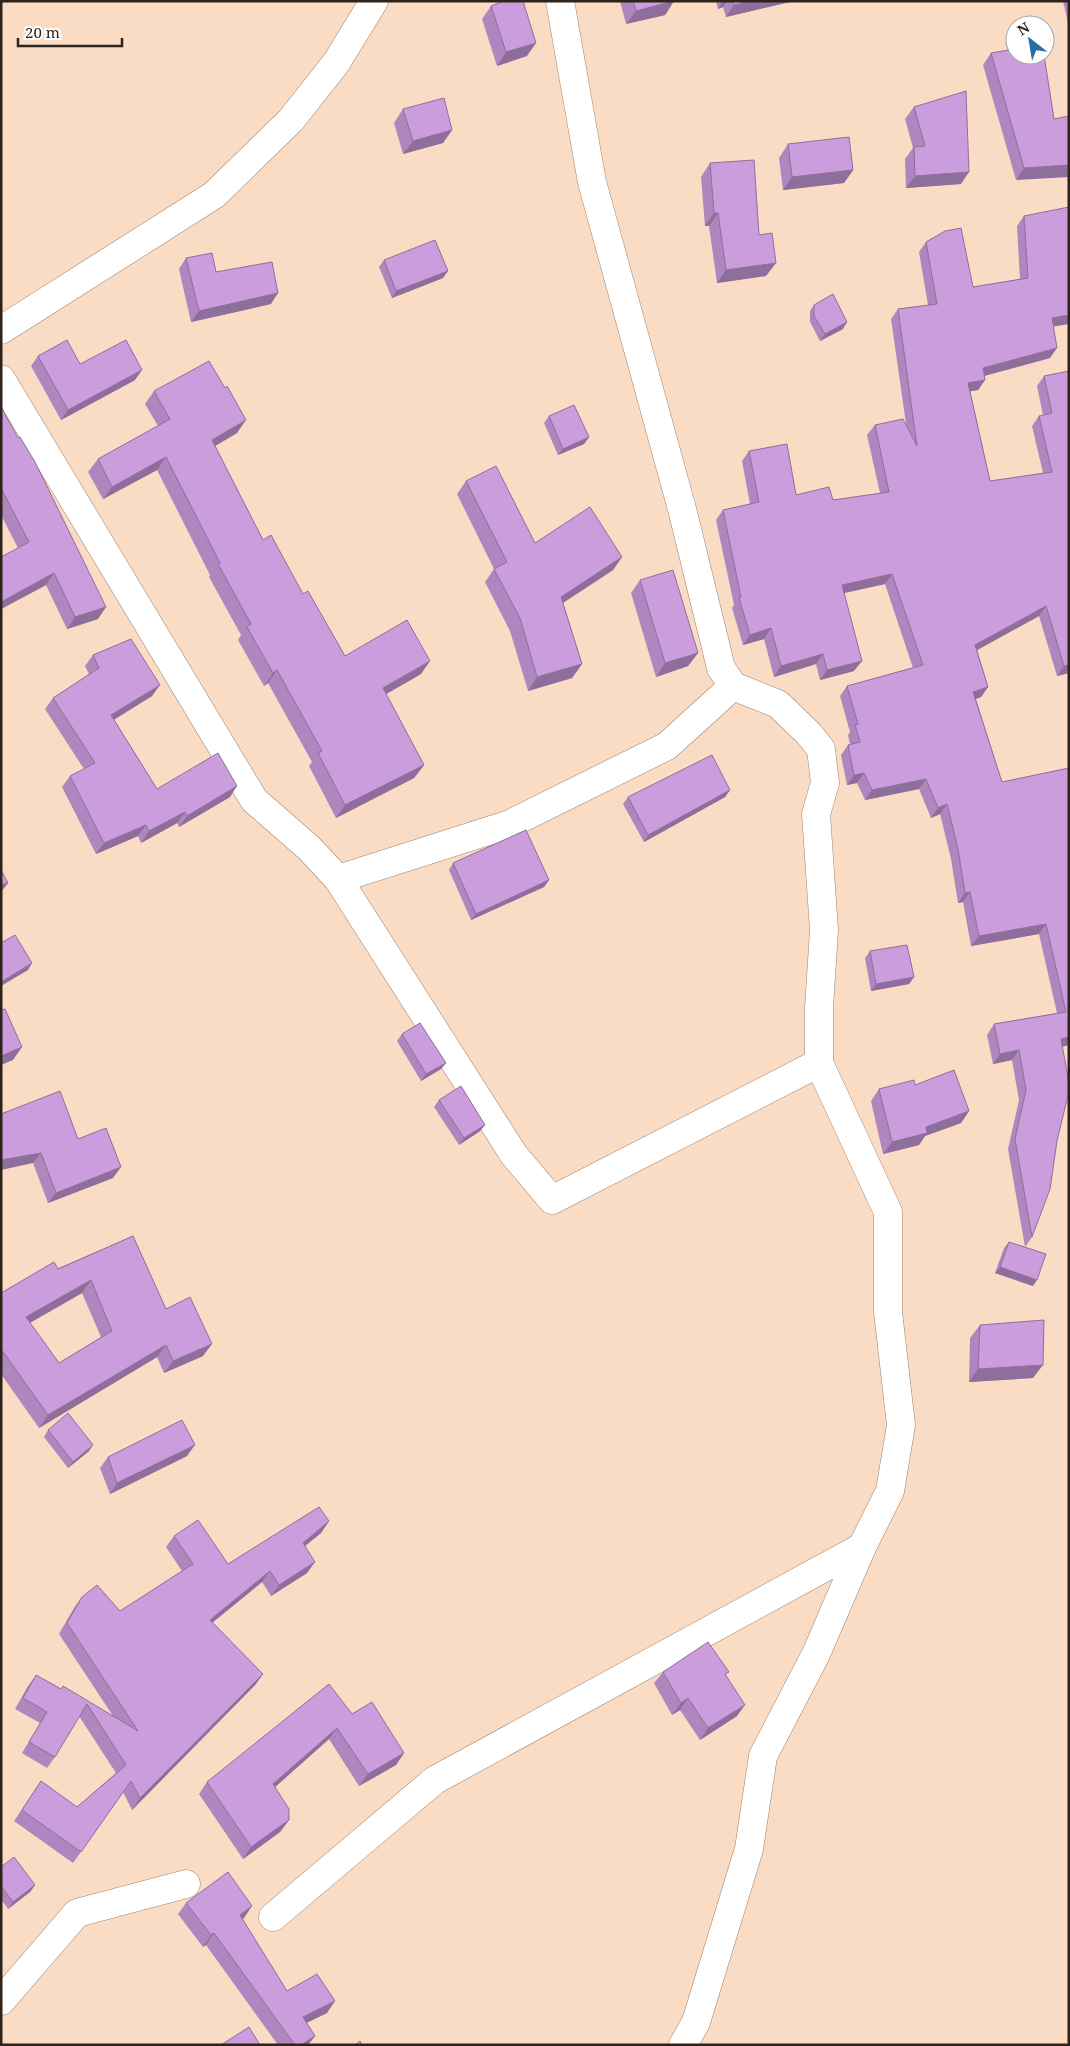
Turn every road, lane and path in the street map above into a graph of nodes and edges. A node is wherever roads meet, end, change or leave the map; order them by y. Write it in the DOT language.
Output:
graph roads {
  1 [pos="374,1"];
  2 [pos="560,1"];
  3 [pos="1,330"];
  4 [pos="1,379"];
  5 [pos="733,686"];
  6 [pos="338,879"];
  7 [pos="819,1064"];
  8 [pos="862,1547"];
  9 [pos="186,1884"];
  10 [pos="273,1917"];
  11 [pos="1,2001"];
  12 [pos="683,2045"];
  1 -- 3 [label="street"];
  2 -- 5 [label="street"];
  4 -- 6 [label="street"];
  5 -- 6 [label="street"];
  5 -- 7 [label="street"];
  6 -- 7 [label="street"];
  7 -- 8 [label="street"];
  8 -- 10 [label="street"];
  8 -- 12 [label="street"];
  9 -- 11 [label="street"];
}
